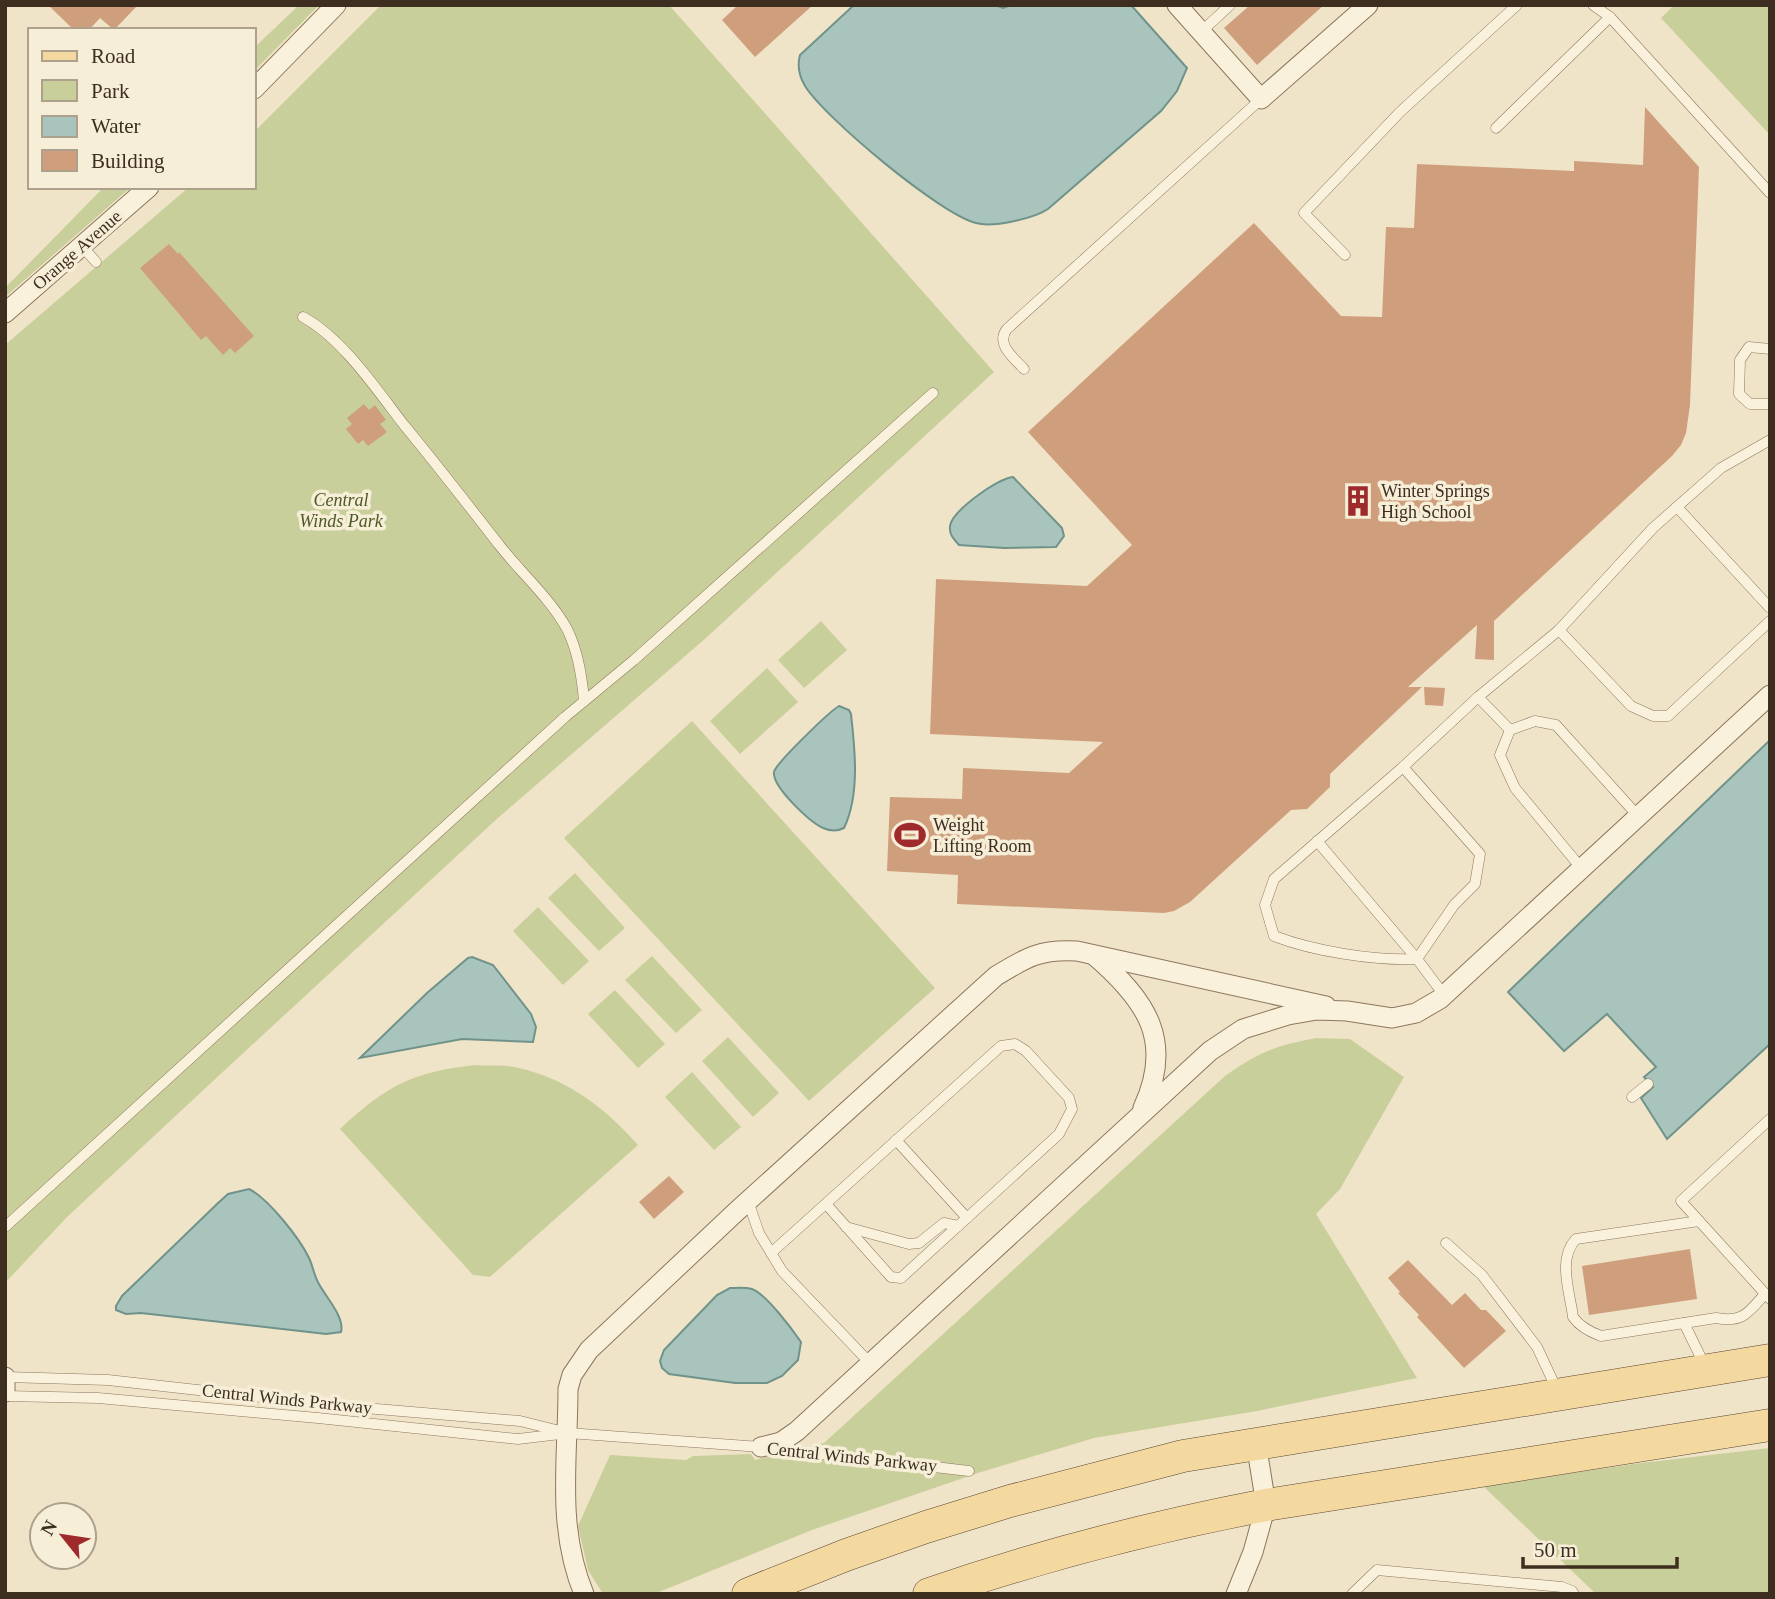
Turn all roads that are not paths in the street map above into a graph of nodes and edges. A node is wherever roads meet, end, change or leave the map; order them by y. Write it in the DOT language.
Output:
graph roads {
  1 [pos="336,5"];
  2 [pos="1177,5"];
  3 [pos="1230,5"];
  4 [pos="1368,5"];
  5 [pos="1517,5"];
  6 [pos="1593,5"];
  7 [pos="1610,17"];
  8 [pos="1201,32"];
  9 [pos="256,87"];
  10 [pos="1261,99"];
  11 [pos="1496,128"];
  12 [pos="147,189"];
  13 [pos="1770,193"];
  14 [pos="82,246"];
  15 [pos="1345,256"];
  16 [pos="96,262"];
  17 [pos="5,313"];
  18 [pos="303,317"];
  19 [pos="1770,349"];
  20 [pos="1024,369"];
  21 [pos="933,393"];
  22 [pos="1770,404"];
  23 [pos="1770,440"];
  24 [pos="1677,507"];
  25 [pos="1770,608"];
  26 [pos="1770,621"];
  27 [pos="1559,630"];
  28 [pos="1770,695"];
  29 [pos="1478,697"];
  30 [pos="584,701"];
  31 [pos="1510,730"];
  32 [pos="1403,767"];
  33 [pos="1639,816"];
  34 [pos="1317,841"];
  35 [pos="1582,869"];
  36 [pos="1094,954"];
  37 [pos="1417,959"];
  38 [pos="1444,995"];
  39 [pos="1348,1011"];
  40 [pos="1648,1084"];
  41 [pos="1632,1097"];
  42 [pos="1139,1116"];
  43 [pos="1770,1119"];
  44 [pos="896,1140"];
  45 [pos="748,1200"];
  46 [pos="826,1204"];
  47 [pos="1699,1221"];
  48 [pos="962,1222"];
  49 [pos="845,1226"];
  50 [pos="5,1227"];
  51 [pos="1446,1243"];
  52 [pos="771,1253"];
  53 [pos="1767,1296"];
  54 [pos="1684,1323"];
  55 [pos="1770,1360"];
  56 [pos="870,1363"];
  57 [pos="1707,1370"];
  58 [pos="6,1386"];
  59 [pos="1559,1394"];
  60 [pos="1770,1425"];
  61 [pos="568,1433"];
  62 [pos="1256,1443"];
  63 [pos="761,1447"];
  64 [pos="969,1471"];
  65 [pos="1266,1505"];
  66 [pos="584,1594"];
  67 [pos="748,1594"];
  68 [pos="929,1594"];
  69 [pos="1236,1594"];
  70 [pos="1352,1594"];
  71 [pos="1574,1594"];
  1 -- 9 [label="street"];
  2 -- 8 [label="street"];
  3 -- 8 [label="lane"];
  4 -- 10 [label="street"];
  5 -- 15 [label="lane"];
  6 -- 7 [label="lane"];
  7 -- 11 [label="lane"];
  7 -- 13 [label="lane"];
  8 -- 10 [label="street"];
  10 -- 20 [label="lane"];
  12 -- 14 [label="street, Orange Avenue"];
  14 -- 16 [label="lane"];
  14 -- 17 [label="street, Orange Avenue"];
  18 -- 30 [label="lane"];
  19 -- 22 [label="lane"];
  21 -- 30 [label="lane"];
  23 -- 24 [label="lane"];
  24 -- 25 [label="lane"];
  24 -- 27 [label="lane"];
  26 -- 27 [label="lane"];
  27 -- 29 [label="lane"];
  28 -- 33 [label="street"];
  29 -- 31 [label="lane"];
  29 -- 32 [label="lane"];
  30 -- 50 [label="lane"];
  31 -- 33 [label="lane"];
  31 -- 35 [label="lane"];
  32 -- 34 [label="lane"];
  32 -- 37 [label="lane"];
  33 -- 35 [label="street"];
  34 -- 37 [label="lane"];
  34 -- 37 [label="lane"];
  35 -- 38 [label="street"];
  36 -- 39 [label="street"];
  36 -- 42 [label="street"];
  36 -- 45 [label="street"];
  37 -- 38 [label="lane"];
  38 -- 39 [label="street"];
  39 -- 42 [label="street"];
  40 -- 41 [label="lane"];
  42 -- 56 [label="street"];
  43 -- 47 [label="lane"];
  44 -- 46 [label="lane"];
  44 -- 48 [label="lane"];
  44 -- 48 [label="lane"];
  45 -- 52 [label="lane"];
  45 -- 61 [label="street"];
  46 -- 49 [label="lane"];
  46 -- 52 [label="lane"];
  47 -- 53 [label="lane"];
  47 -- 54 [label="lane"];
  48 -- 49 [label="lane"];
  48 -- 49 [label="lane"];
  51 -- 59 [label="lane"];
  52 -- 56 [label="lane"];
  53 -- 54 [label="lane"];
  54 -- 57 [label="lane"];
  55 -- 57 [label="main road"];
  56 -- 63 [label="street"];
  57 -- 59 [label="main road"];
  58 -- 61 [label="lane, Central Winds Parkway"];
  58 -- 61 [label="lane, Central Winds Parkway"];
  59 -- 62 [label="main road"];
  60 -- 65 [label="main road"];
  61 -- 63 [label="lane, Central Winds Parkway"];
  61 -- 66 [label="street"];
  62 -- 65 [label="street"];
  62 -- 67 [label="main road"];
  63 -- 64 [label="lane, Central Winds Parkway"];
  65 -- 68 [label="main road"];
  65 -- 69 [label="street"];
  70 -- 71 [label="lane"];
}
